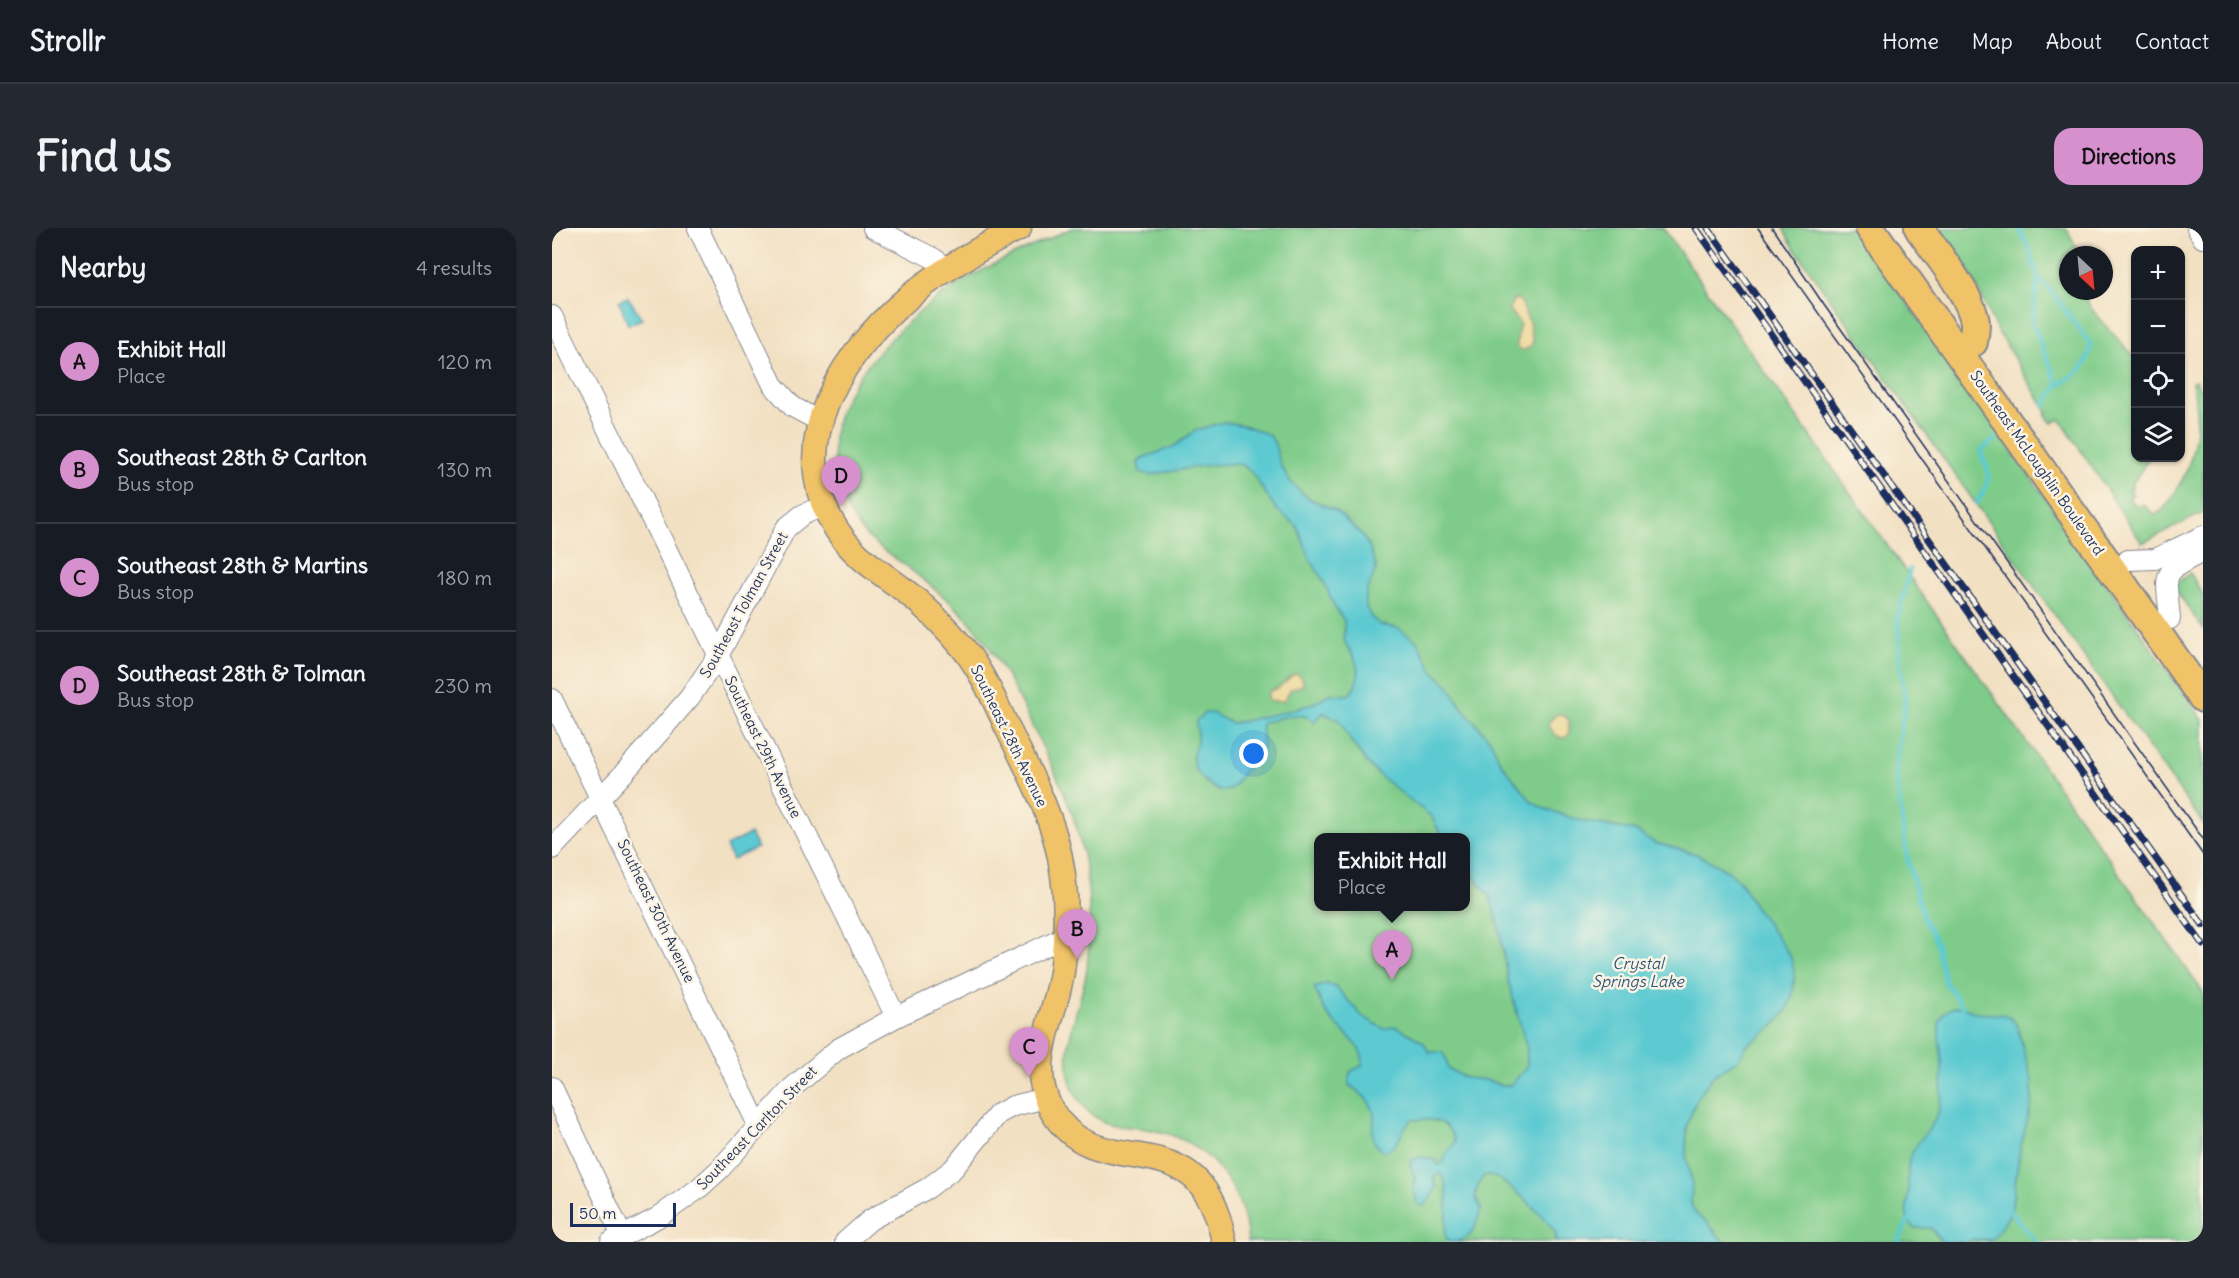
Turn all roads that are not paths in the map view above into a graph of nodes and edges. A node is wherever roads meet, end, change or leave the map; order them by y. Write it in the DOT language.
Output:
graph roads {
  1 [pos="698,228"];
  2 [pos="873,228"];
  3 [pos="1019,228"];
  4 [pos="1870,228"];
  5 [pos="1892,228"];
  6 [pos="1919,228"];
  7 [pos="2197,228"];
  8 [pos="2203,238"];
  9 [pos="947,268"];
  10 [pos="552,316"];
  11 [pos="1973,342"];
  12 [pos="819,421"];
  13 [pos="2020,423"];
  14 [pos="825,505"];
  15 [pos="2203,536"];
  16 [pos="2203,552"];
  17 [pos="2128,560"];
  18 [pos="2170,619"];
  19 [pos="718,656"];
  20 [pos="2203,667"];
  21 [pos="2203,698"];
  22 [pos="552,699"];
  23 [pos="600,796"];
  24 [pos="552,849"];
  25 [pos="1066,936"];
  26 [pos="896,1017"];
  27 [pos="552,1087"];
  28 [pos="1046,1098"];
  29 [pos="759,1125"];
  30 [pos="616,1239"];
  31 [pos="845,1242"];
  32 [pos="1224,1242"];
  1 -- 12 [label="street"];
  2 -- 9 [label="street"];
  3 -- 9 [label="main road"];
  4 -- 13 [label="highway, Southeast McLoughlin Boulevard"];
  5 -- 11 [label="highway, Southeast McLoughlin Boulevard"];
  6 -- 11 [label="highway"];
  7 -- 8 [label="street"];
  9 -- 12 [label="main road"];
  10 -- 19 [label="street, Southeast 29th Avenue"];
  11 -- 13 [label="highway, Southeast McLoughlin Boulevard"];
  12 -- 14 [label="main road"];
  13 -- 17 [label="highway, Southeast McLoughlin Boulevard"];
  13 -- 21 [label="highway, Southeast McLoughlin Boulevard"];
  14 -- 19 [label="street, Southeast Tolman Street"];
  14 -- 25 [label="main road, Southeast 28th Avenue"];
  15 -- 17 [label="street"];
  16 -- 18 [label="street"];
  17 -- 18 [label="highway, Southeast McLoughlin Boulevard"];
  18 -- 20 [label="highway, Southeast McLoughlin Boulevard"];
  19 -- 23 [label="street, Southeast Tolman Street"];
  19 -- 26 [label="street, Southeast 29th Avenue"];
  22 -- 23 [label="street, Southeast 30th Avenue"];
  23 -- 24 [label="street, Southeast Tolman Street"];
  23 -- 29 [label="street, Southeast 30th Avenue"];
  25 -- 26 [label="street, Southeast Carlton Street"];
  25 -- 28 [label="main road, Southeast 28th Avenue"];
  26 -- 29 [label="street, Southeast Carlton Street"];
  27 -- 30 [label="street"];
  28 -- 31 [label="street"];
  28 -- 32 [label="main road, Southeast 28th Avenue"];
  29 -- 30 [label="street, Southeast Carlton Street"];
}
